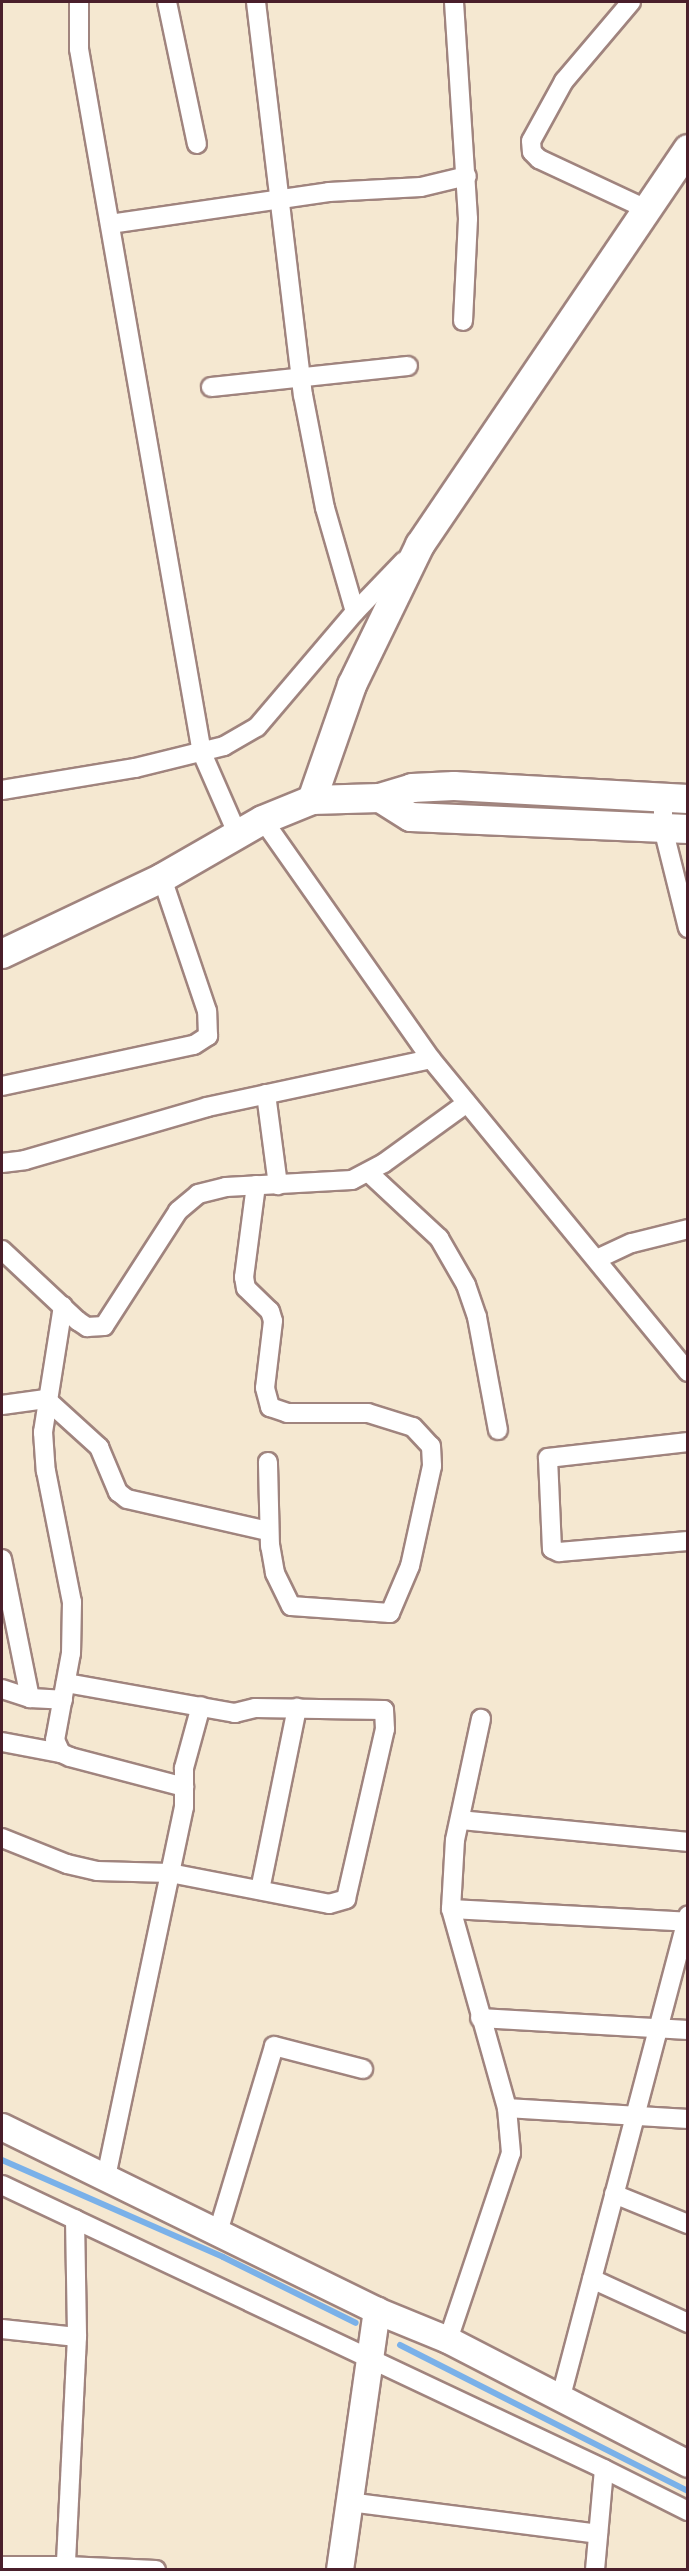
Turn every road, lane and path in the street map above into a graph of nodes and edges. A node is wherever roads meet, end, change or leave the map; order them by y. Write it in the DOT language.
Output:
graph roads {
  1 [pos="79,2"];
  2 [pos="167,2"];
  3 [pos="256,2"];
  4 [pos="454,2"];
  5 [pos="631,2"];
  6 [pos="197,144"];
  7 [pos="687,149"];
  8 [pos="467,176"];
  9 [pos="280,199"];
  10 [pos="646,209"];
  11 [pos="110,224"];
  12 [pos="463,321"];
  13 [pos="408,366"];
  14 [pos="300,377"];
  15 [pos="211,387"];
  16 [pos="420,545"];
  17 [pos="355,612"];
  18 [pos="202,753"];
  19 [pos="2,790"];
  20 [pos="381,798"];
  21 [pos="675,799"];
  22 [pos="312,800"];
  23 [pos="263,820"];
  24 [pos="675,828"];
  25 [pos="237,833"];
  26 [pos="162,878"];
  27 [pos="687,928"];
  28 [pos="2,954"];
  29 [pos="431,1059"];
  30 [pos="2,1086"];
  31 [pos="266,1094"];
  32 [pos="467,1103"];
  33 [pos="2,1163"];
  34 [pos="369,1173"];
  35 [pos="256,1185"];
  36 [pos="278,1185"];
  37 [pos="687,1229"];
  38 [pos="2,1250"];
  39 [pos="597,1259"];
  40 [pos="63,1306"];
  41 [pos="687,1372"];
  42 [pos="46,1399"];
  43 [pos="2,1405"];
  44 [pos="498,1430"];
  45 [pos="687,1442"];
  46 [pos="268,1462"];
  47 [pos="268,1531"];
  48 [pos="687,1541"];
  49 [pos="2,1559"];
  50 [pos="2,1689"];
  51 [pos="64,1691"];
  52 [pos="30,1698"];
  53 [pos="201,1706"];
  54 [pos="297,1708"];
  55 [pos="481,1719"];
  56 [pos="2,1742"];
  57 [pos="61,1752"];
  58 [pos="184,1786"];
  59 [pos="460,1820"];
  60 [pos="2,1838"];
  61 [pos="687,1842"];
  62 [pos="170,1873"];
  63 [pos="260,1890"];
  64 [pos="451,1909"];
  65 [pos="687,1920"];
  66 [pos="480,2018"];
  67 [pos="658,2027"];
  68 [pos="687,2030"];
  69 [pos="363,2069"];
  70 [pos="507,2108"];
  71 [pos="635,2115"];
  72 [pos="687,2119"];
  73 [pos="2,2127"];
  74 [pos="105,2177"];
  75 [pos="2,2185"];
  76 [pos="614,2194"];
  77 [pos="75,2219"];
  78 [pos="687,2224"];
  79 [pos="218,2232"];
  80 [pos="592,2279"];
  81 [pos="377,2311"];
  82 [pos="687,2323"];
  83 [pos="2,2329"];
  84 [pos="77,2337"];
  85 [pos="448,2340"];
  86 [pos="370,2357"];
  87 [pos="560,2400"];
  88 [pos="687,2464"];
  89 [pos="604,2469"];
  90 [pos="350,2502"];
  91 [pos="687,2511"];
  92 [pos="598,2534"];
  93 [pos="2,2566"];
  94 [pos="66,2566"];
  95 [pos="156,2570"];
  96 [pos="340,2570"];
  97 [pos="595,2570"];
  1 -- 11 [label="street"];
  2 -- 6 [label="street"];
  3 -- 9 [label="street"];
  4 -- 8 [label="street"];
  5 -- 10 [label="street"];
  7 -- 10 [label="main road"];
  8 -- 9 [label="street"];
  8 -- 12 [label="street"];
  9 -- 11 [label="street"];
  9 -- 14 [label="street"];
  10 -- 16 [label="main road"];
  11 -- 18 [label="street"];
  13 -- 14 [label="street"];
  14 -- 15 [label="street"];
  14 -- 17 [label="street"];
  16 -- 17 [label="street"];
  16 -- 22 [label="main road"];
  17 -- 18 [label="street"];
  18 -- 19 [label="street"];
  18 -- 25 [label="street"];
  20 -- 21 [label="main road"];
  20 -- 22 [label="main road"];
  20 -- 24 [label="main road"];
  21 -- 24 [label="street"];
  22 -- 23 [label="main road"];
  23 -- 25 [label="main road"];
  23 -- 29 [label="street"];
  24 -- 27 [label="street"];
  25 -- 26 [label="main road"];
  26 -- 28 [label="main road"];
  26 -- 30 [label="street"];
  29 -- 31 [label="street"];
  29 -- 32 [label="street"];
  31 -- 33 [label="street"];
  31 -- 36 [label="street"];
  32 -- 34 [label="street"];
  32 -- 39 [label="street"];
  34 -- 36 [label="street"];
  34 -- 44 [label="street"];
  35 -- 36 [label="street"];
  35 -- 40 [label="street"];
  35 -- 47 [label="street"];
  37 -- 39 [label="street"];
  38 -- 40 [label="street"];
  39 -- 41 [label="street"];
  40 -- 42 [label="street"];
  42 -- 43 [label="street"];
  42 -- 47 [label="street"];
  42 -- 51 [label="street"];
  45 -- 48 [label="street"];
  46 -- 47 [label="street"];
  49 -- 52 [label="street"];
  50 -- 52 [label="street"];
  51 -- 52 [label="street"];
  51 -- 53 [label="street"];
  51 -- 57 [label="street"];
  53 -- 54 [label="street"];
  53 -- 58 [label="street"];
  54 -- 63 [label="street"];
  54 -- 63 [label="street"];
  55 -- 59 [label="street"];
  56 -- 57 [label="street"];
  57 -- 58 [label="street"];
  58 -- 62 [label="street"];
  59 -- 61 [label="street"];
  59 -- 64 [label="street"];
  60 -- 62 [label="street"];
  62 -- 63 [label="street"];
  62 -- 74 [label="street"];
  64 -- 65 [label="street"];
  64 -- 66 [label="street"];
  65 -- 67 [label="street"];
  66 -- 67 [label="street"];
  66 -- 70 [label="street"];
  67 -- 68 [label="street"];
  67 -- 71 [label="street"];
  69 -- 79 [label="street"];
  70 -- 71 [label="street"];
  70 -- 85 [label="street"];
  71 -- 72 [label="street"];
  71 -- 76 [label="street"];
  73 -- 74 [label="main road"];
  74 -- 79 [label="main road"];
  75 -- 77 [label="street"];
  76 -- 78 [label="street"];
  76 -- 80 [label="street"];
  77 -- 84 [label="street"];
  77 -- 86 [label="street"];
  79 -- 81 [label="main road"];
  80 -- 82 [label="street"];
  80 -- 87 [label="street"];
  81 -- 85 [label="main road"];
  81 -- 86 [label="main road"];
  83 -- 84 [label="street"];
  84 -- 94 [label="street"];
  85 -- 87 [label="main road"];
  86 -- 89 [label="street"];
  86 -- 90 [label="main road"];
  87 -- 88 [label="main road"];
  89 -- 91 [label="street"];
  89 -- 92 [label="street"];
  90 -- 92 [label="street"];
  90 -- 96 [label="main road"];
  92 -- 97 [label="street"];
  93 -- 94 [label="street"];
  94 -- 95 [label="street"];
}
